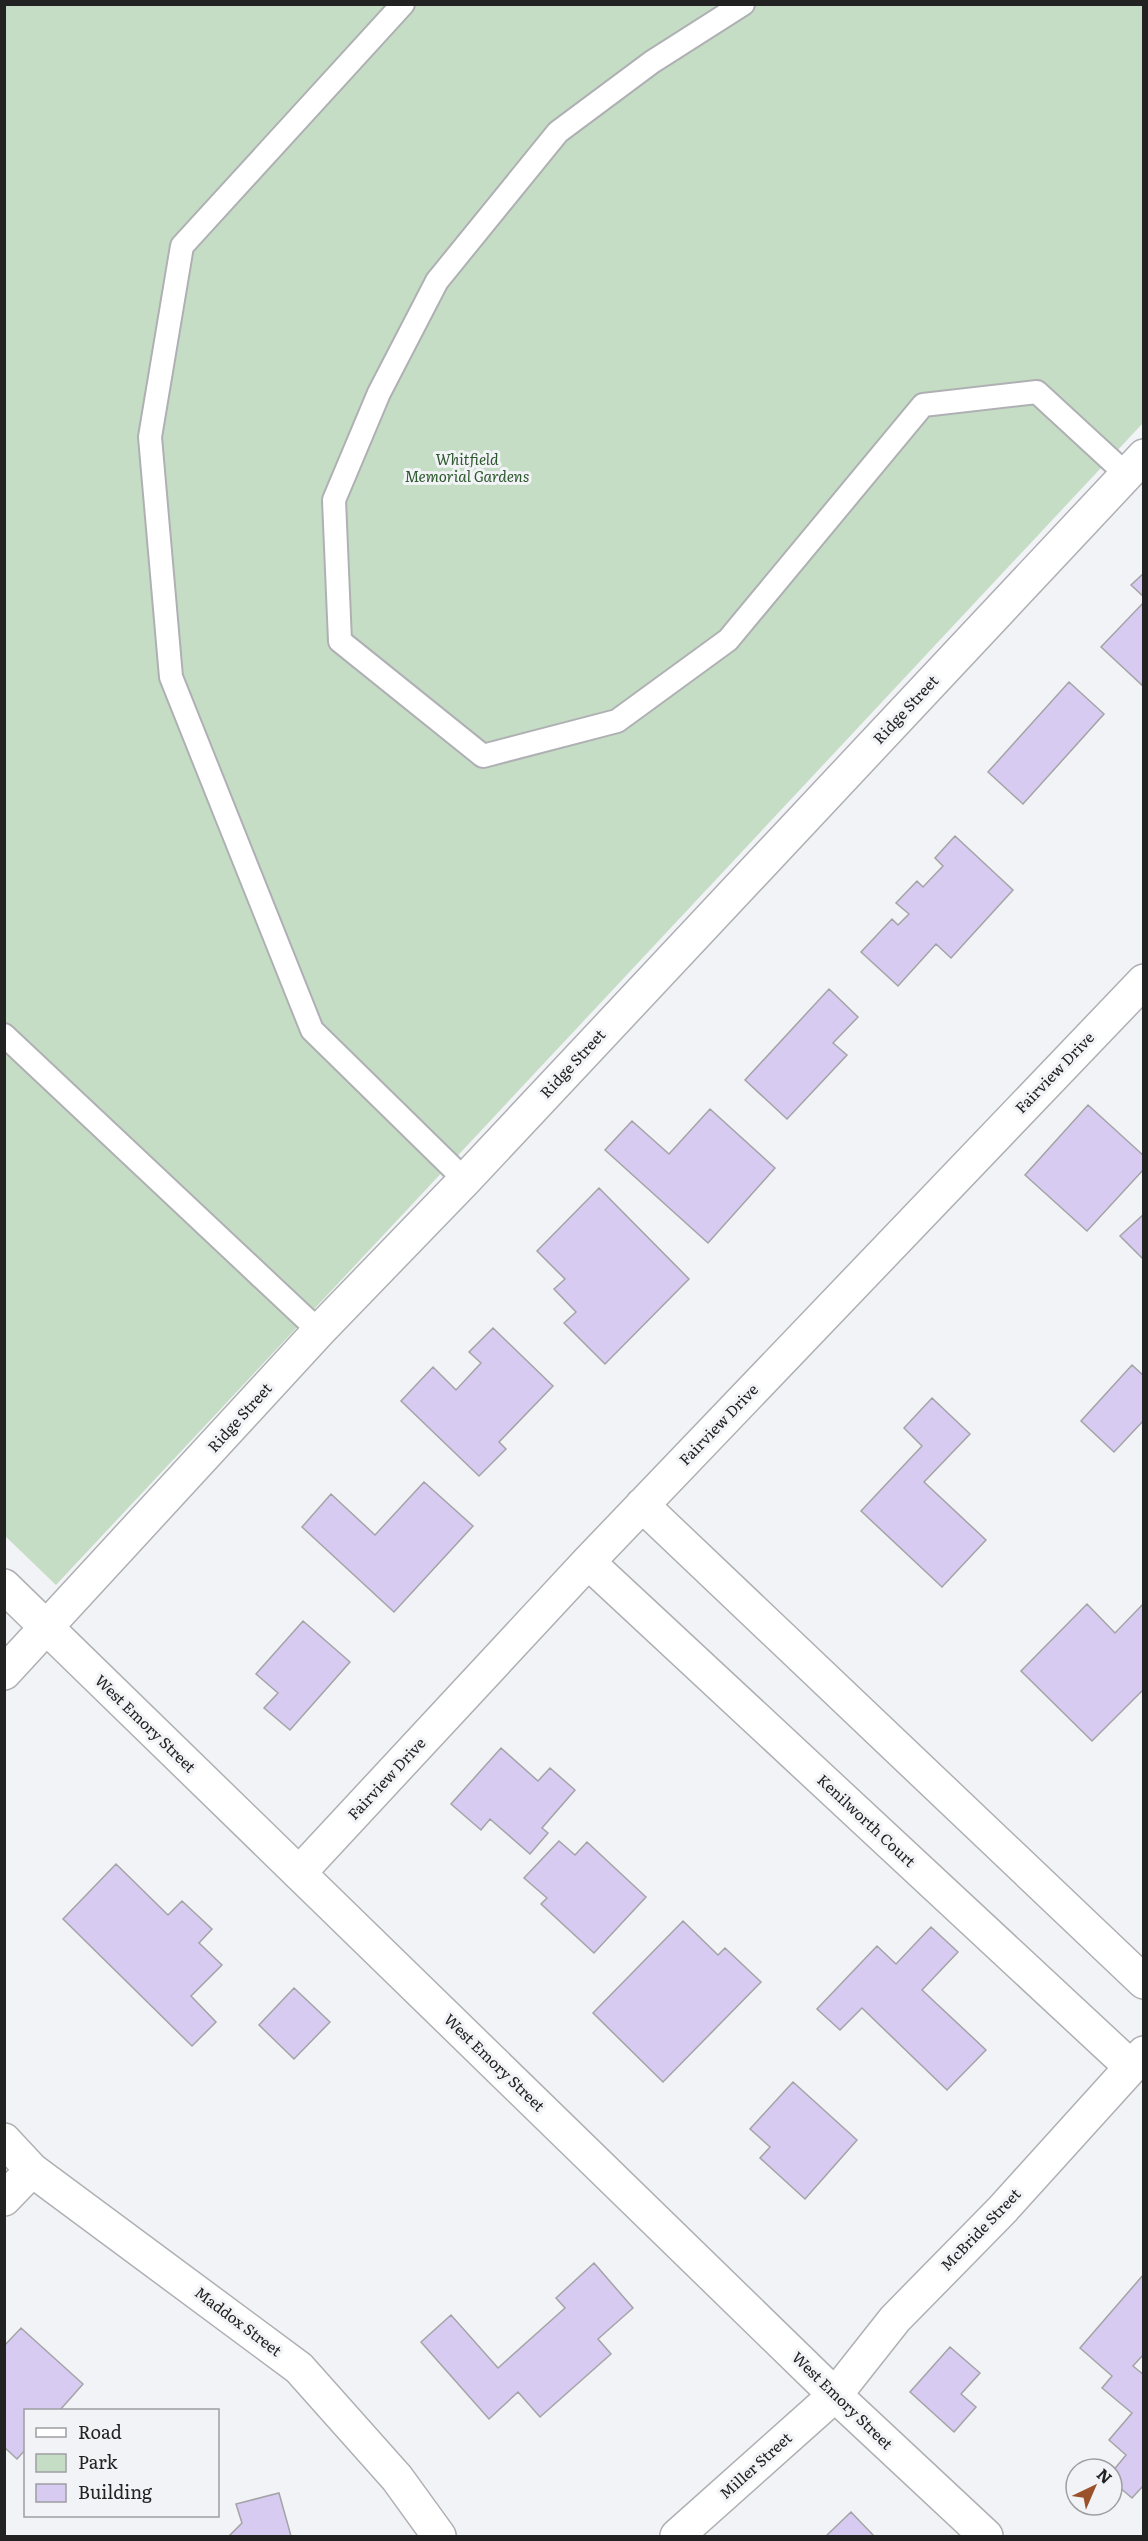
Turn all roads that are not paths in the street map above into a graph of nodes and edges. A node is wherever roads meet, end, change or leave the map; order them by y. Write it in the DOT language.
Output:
graph roads {
  1 [pos="403,4"];
  2 [pos="743,4"];
  3 [pos="1135,465"];
  4 [pos="1142,985"];
  5 [pos="4,1035"];
  6 [pos="465,1180"];
  7 [pos="319,1331"];
  8 [pos="642,1505"];
  9 [pos="588,1562"];
  10 [pos="4,1586"];
  11 [pos="48,1629"];
  12 [pos="4,1673"];
  13 [pos="299,1874"];
  14 [pos="1143,1982"];
  15 [pos="1137,2060"];
  16 [pos="4,2140"];
  17 [pos="32,2170"];
  18 [pos="4,2199"];
  19 [pos="835,2395"];
  20 [pos="439,2536"];
  21 [pos="677,2536"];
  22 [pos="986,2536"];
  1 -- 6 [label="lane"];
  2 -- 3 [label="lane"];
  3 -- 6 [label="street, Ridge Street"];
  4 -- 8 [label="street, Fairview Drive"];
  5 -- 7 [label="lane"];
  6 -- 7 [label="street, Ridge Street"];
  7 -- 11 [label="street, Ridge Street"];
  8 -- 9 [label="street, Fairview Drive"];
  8 -- 14 [label="street"];
  9 -- 13 [label="street, Fairview Drive"];
  9 -- 15 [label="street, Kenilworth Court"];
  10 -- 11 [label="street, West Emory Street"];
  11 -- 12 [label="street, Ridge Street"];
  11 -- 13 [label="street, West Emory Street"];
  13 -- 19 [label="street, West Emory Street"];
  15 -- 19 [label="street, McBride Street"];
  16 -- 17 [label="street, Maddox Street"];
  17 -- 18 [label="street"];
  17 -- 20 [label="street, Maddox Street"];
  19 -- 21 [label="street, Miller Street"];
  19 -- 22 [label="street, West Emory Street"];
}
